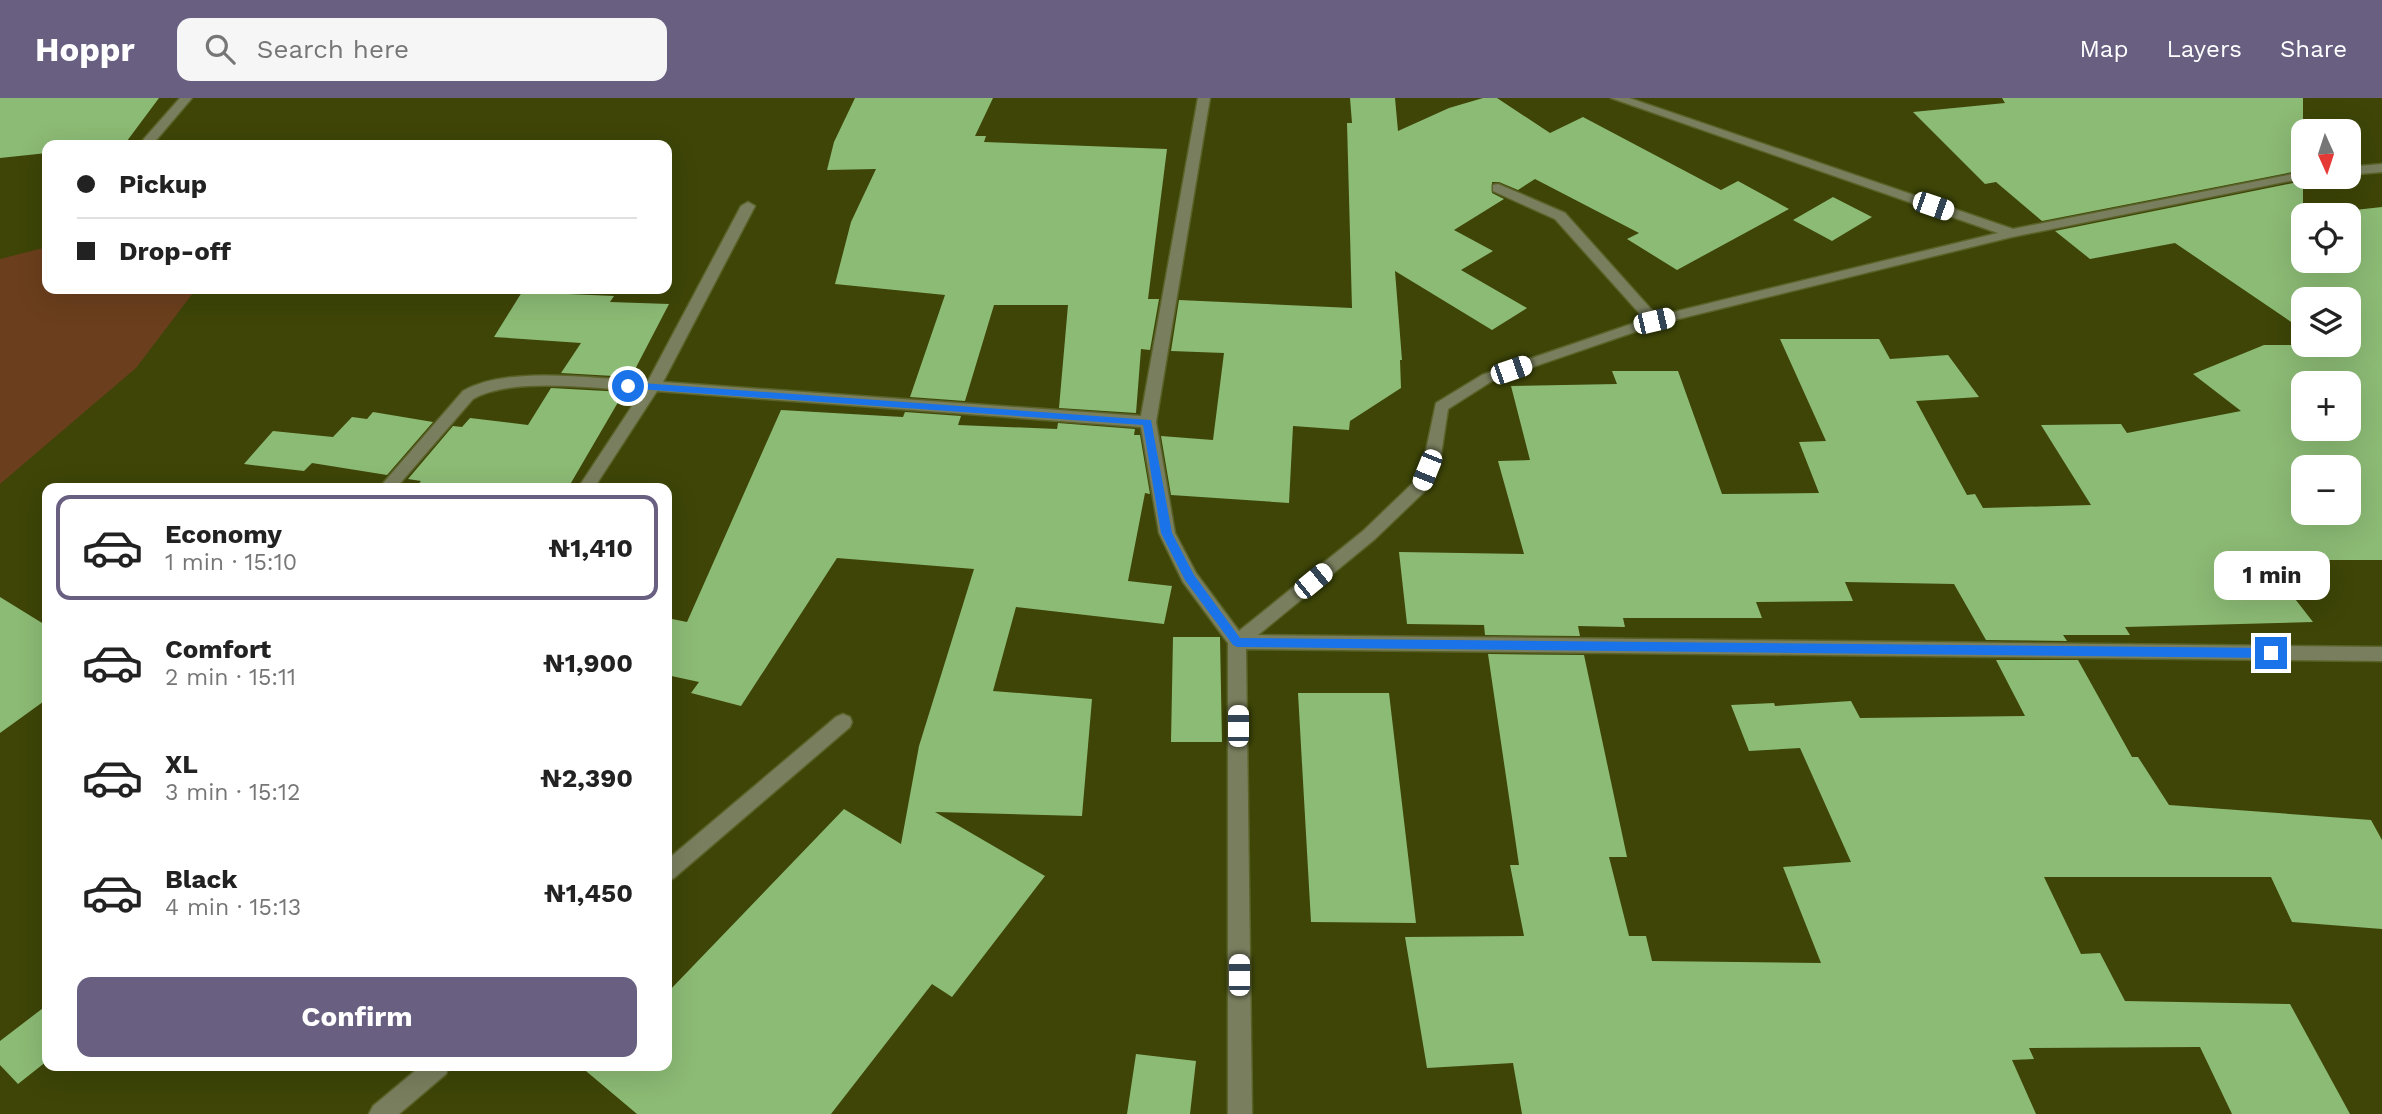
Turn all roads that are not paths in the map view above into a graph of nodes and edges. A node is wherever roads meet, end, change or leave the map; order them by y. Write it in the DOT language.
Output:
graph roads {
  1 [pos="186,98"];
  2 [pos="1204,98"];
  3 [pos="1617,98"];
  4 [pos="150,140"];
  5 [pos="2382,168"];
  6 [pos="2361,170"];
  7 [pos="2291,178"];
  8 [pos="1498,188"];
  9 [pos="748,206"];
  10 [pos="2012,233"];
  11 [pos="1654,321"];
  12 [pos="653,387"];
  13 [pos="1148,422"];
  14 [pos="391,483"];
  15 [pos="589,483"];
  16 [pos="1237,642"];
  17 [pos="2382,654"];
  18 [pos="843,722"];
  19 [pos="672,868"];
  20 [pos="432,1071"];
  21 [pos="382,1114"];
  22 [pos="1240,1114"];
  1 -- 4 [label="street"];
  2 -- 13 [label="street"];
  3 -- 10 [label="street"];
  5 -- 6 [label="street"];
  7 -- 10 [label="street"];
  8 -- 11 [label="street"];
  9 -- 12 [label="street"];
  10 -- 11 [label="street"];
  11 -- 16 [label="street"];
  12 -- 13 [label="street"];
  12 -- 14 [label="street"];
  12 -- 15 [label="street"];
  13 -- 16 [label="street"];
  16 -- 17 [label="street"];
  16 -- 22 [label="street"];
  18 -- 19 [label="street"];
  20 -- 21 [label="street"];
}
